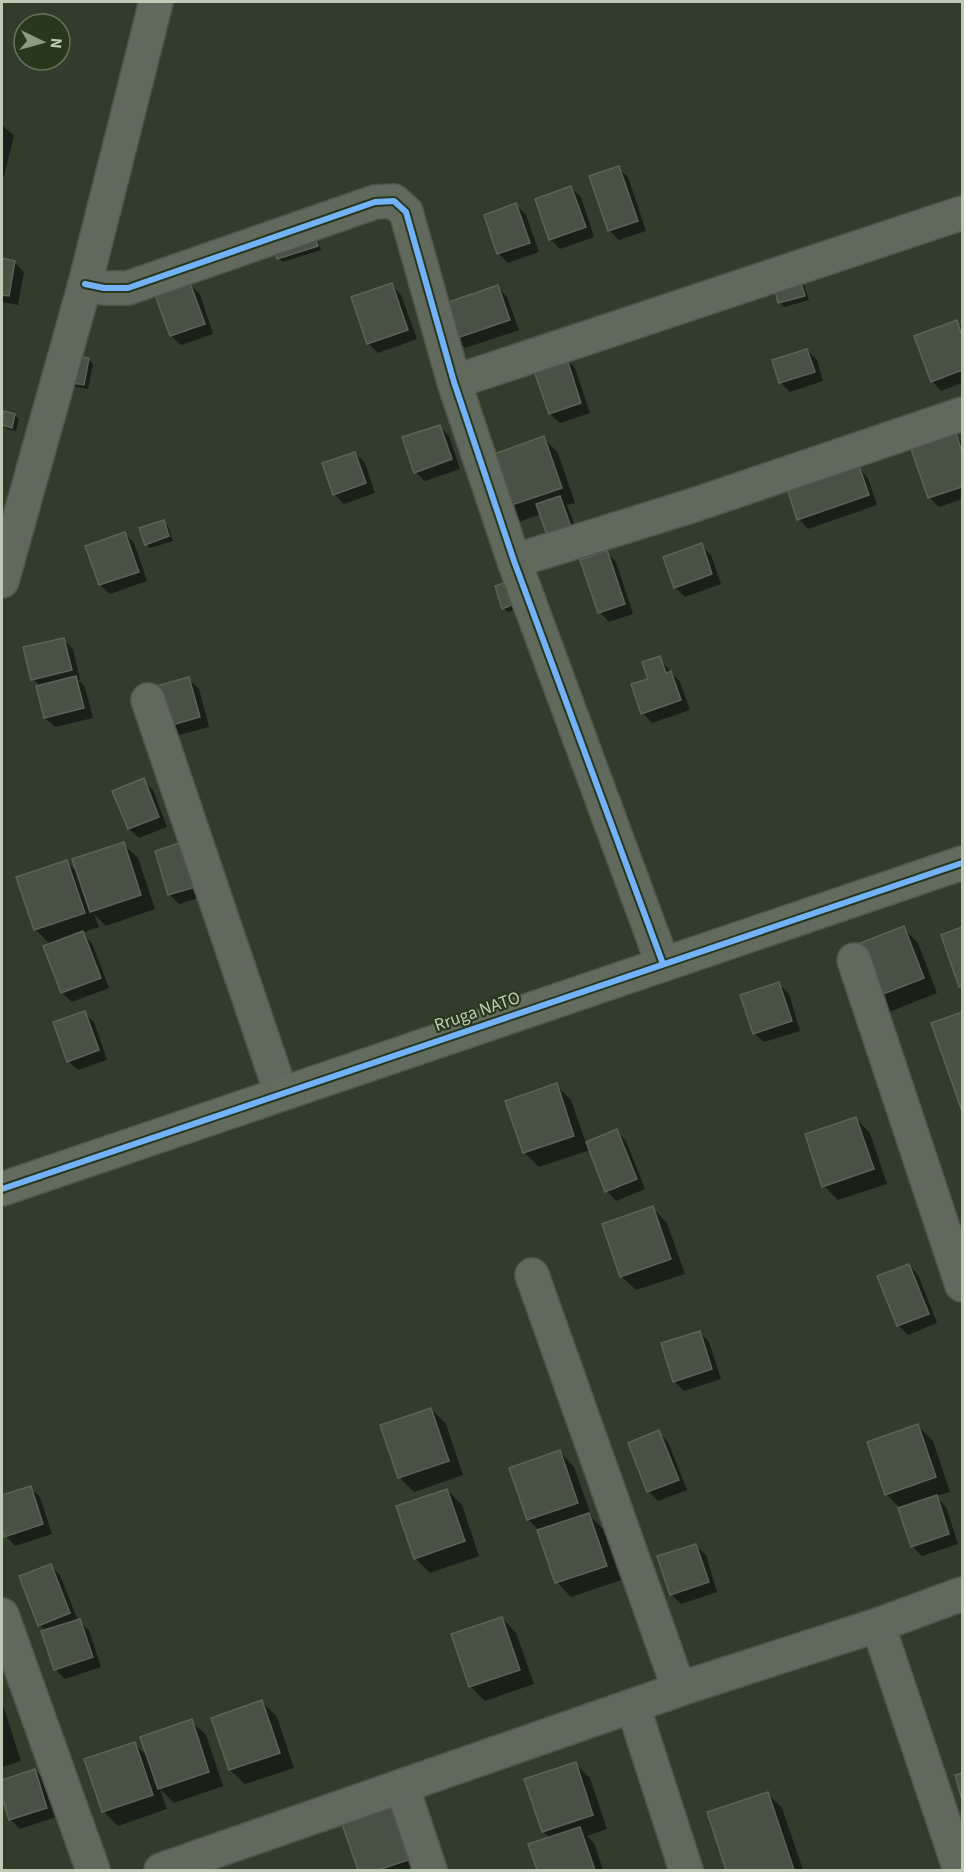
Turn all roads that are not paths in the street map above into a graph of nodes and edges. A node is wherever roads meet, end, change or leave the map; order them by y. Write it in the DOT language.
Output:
graph roads {
  1 [pos="156,2"];
  2 [pos="963,213"];
  3 [pos="85,284"];
  4 [pos="454,382"];
  5 [pos="963,414"];
  6 [pos="514,561"];
  7 [pos="2,581"];
  8 [pos="148,700"];
  9 [pos="963,863"];
  10 [pos="854,960"];
  11 [pos="663,964"];
  12 [pos="281,1094"];
  13 [pos="2,1189"];
  14 [pos="532,1275"];
  15 [pos="963,1285"];
  16 [pos="963,1594"];
  17 [pos="2,1615"];
  18 [pos="878,1625"];
  19 [pos="679,1689"];
  20 [pos="633,1706"];
  21 [pos="402,1786"];
  22 [pos="93,1870"];
  23 [pos="161,1870"];
  24 [pos="430,1870"];
  25 [pos="686,1870"];
  26 [pos="960,1870"];
  1 -- 3 [label="street"];
  2 -- 4 [label="street"];
  3 -- 4 [label="street"];
  3 -- 7 [label="street"];
  4 -- 6 [label="street"];
  5 -- 6 [label="street"];
  6 -- 11 [label="street"];
  8 -- 12 [label="street"];
  9 -- 11 [label="main road, Rruga NATO"];
  10 -- 15 [label="street"];
  11 -- 12 [label="main road, Rruga NATO"];
  12 -- 13 [label="main road, Rruga NATO"];
  14 -- 19 [label="street"];
  16 -- 18 [label="street"];
  17 -- 22 [label="street"];
  18 -- 19 [label="street"];
  18 -- 26 [label="street"];
  19 -- 20 [label="street"];
  20 -- 21 [label="street"];
  20 -- 25 [label="street"];
  21 -- 23 [label="street"];
  21 -- 24 [label="street"];
}
